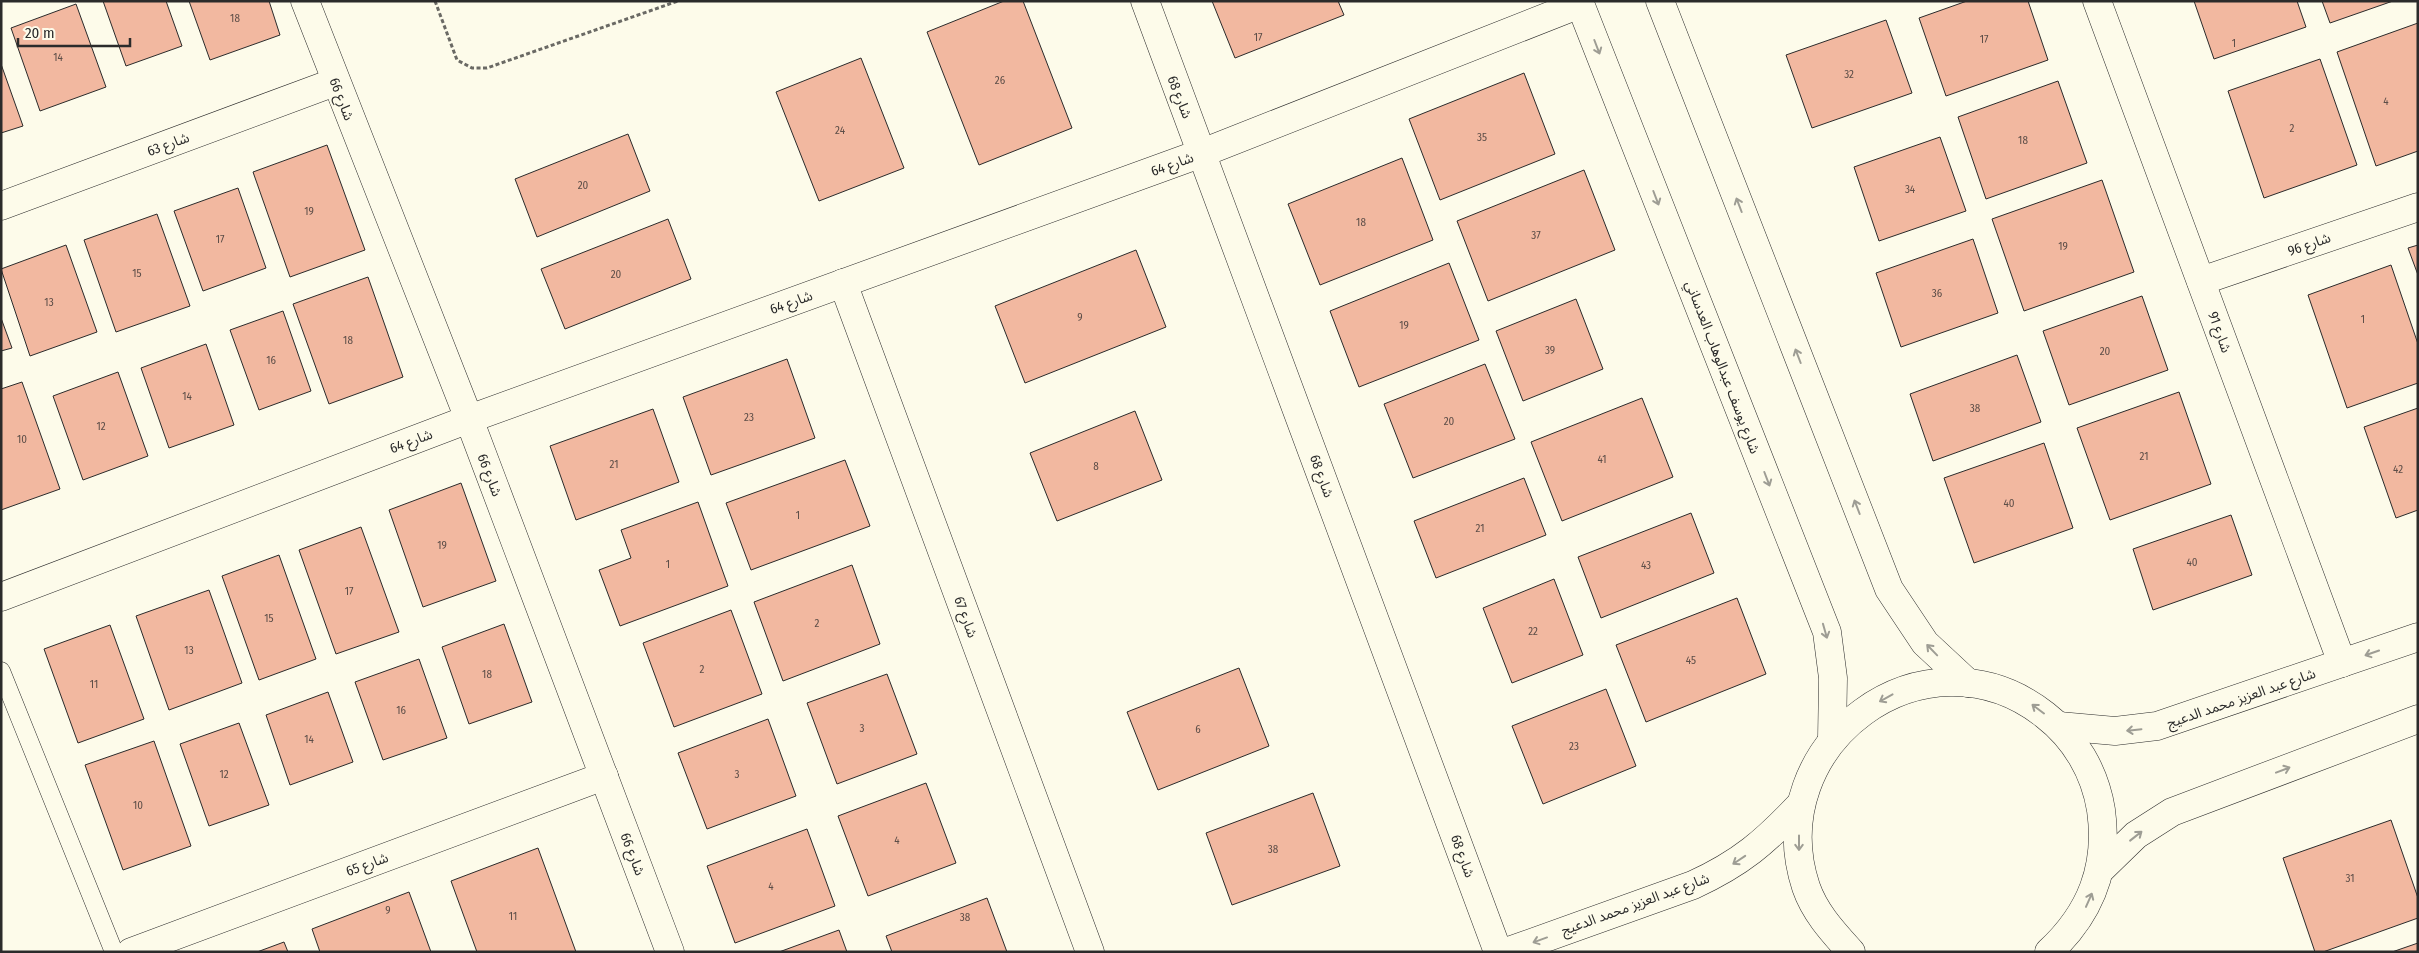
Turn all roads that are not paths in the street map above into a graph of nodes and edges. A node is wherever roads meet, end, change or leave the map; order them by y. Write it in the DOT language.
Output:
graph roads {
  1 [pos="305,1"];
  2 [pos="1145,1"];
  3 [pos="1660,1"];
  4 [pos="2098,1"];
  5 [pos="1580,3"];
  6 [pos="335,82"];
  7 [pos="1202,153"];
  8 [pos="1,206"];
  9 [pos="2418,207"];
  10 [pos="2201,281"];
  11 [pos="843,283"];
  12 [pos="469,419"];
  13 [pos="1,597"];
  14 [pos="2418,637"];
  15 [pos="2342,663"];
  16 [pos="1,671"];
  17 [pos="1968,683"];
  18 [pos="2418,719"];
  19 [pos="2059,726"];
  20 [pos="1832,739"];
  21 [pos="604,776"];
  22 [pos="1801,804"];
  23 [pos="2100,870"];
  24 [pos="2061,946"];
  25 [pos="114,952"];
  26 [pos="131,952"];
  27 [pos="670,952"];
  28 [pos="1090,952"];
  29 [pos="1498,952"];
  30 [pos="1506,952"];
  31 [pos="1851,952"];
  1 -- 6 [label="street, شارع 66"];
  2 -- 7 [label="street, شارع 68"];
  17 -- 3 [label="street, one-way"];
  4 -- 10 [label="street, شارع 91"];
  5 -- 7 [label="street, شارع 64"];
  5 -- 20 [label="street, شارع يوسف عبدالوهاب العدساني, one-way"];
  6 -- 8 [label="street, شارع 63"];
  6 -- 12 [label="street, شارع 66"];
  7 -- 11 [label="street, شارع 64"];
  7 -- 29 [label="street, شارع 68"];
  9 -- 10 [label="street, شارع 96"];
  10 -- 15 [label="street, شارع 91"];
  11 -- 12 [label="street, شارع 64"];
  11 -- 28 [label="street, شارع 67"];
  12 -- 13 [label="street, شارع 64"];
  12 -- 21 [label="street, شارع 66"];
  14 -- 15 [label="street, شارع عبد العزيز محمد الدعيج, one-way"];
  15 -- 19 [label="street, شارع عبد العزيز محمد الدعيج, one-way"];
  16 -- 25 [label="lane"];
  19 -- 17 [label="street, one-way"];
  17 -- 20 [label="street, one-way"];
  23 -- 18 [label="street, one-way"];
  19 -- 23 [label="street"];
  20 -- 22 [label="street"];
  21 -- 26 [label="street, شارع 65"];
  21 -- 27 [label="street, شارع 66"];
  22 -- 30 [label="street, شارع عبد العزيز محمد الدعيج, one-way"];
  22 -- 31 [label="street, one-way"];
  24 -- 23 [label="street, one-way"];
}
